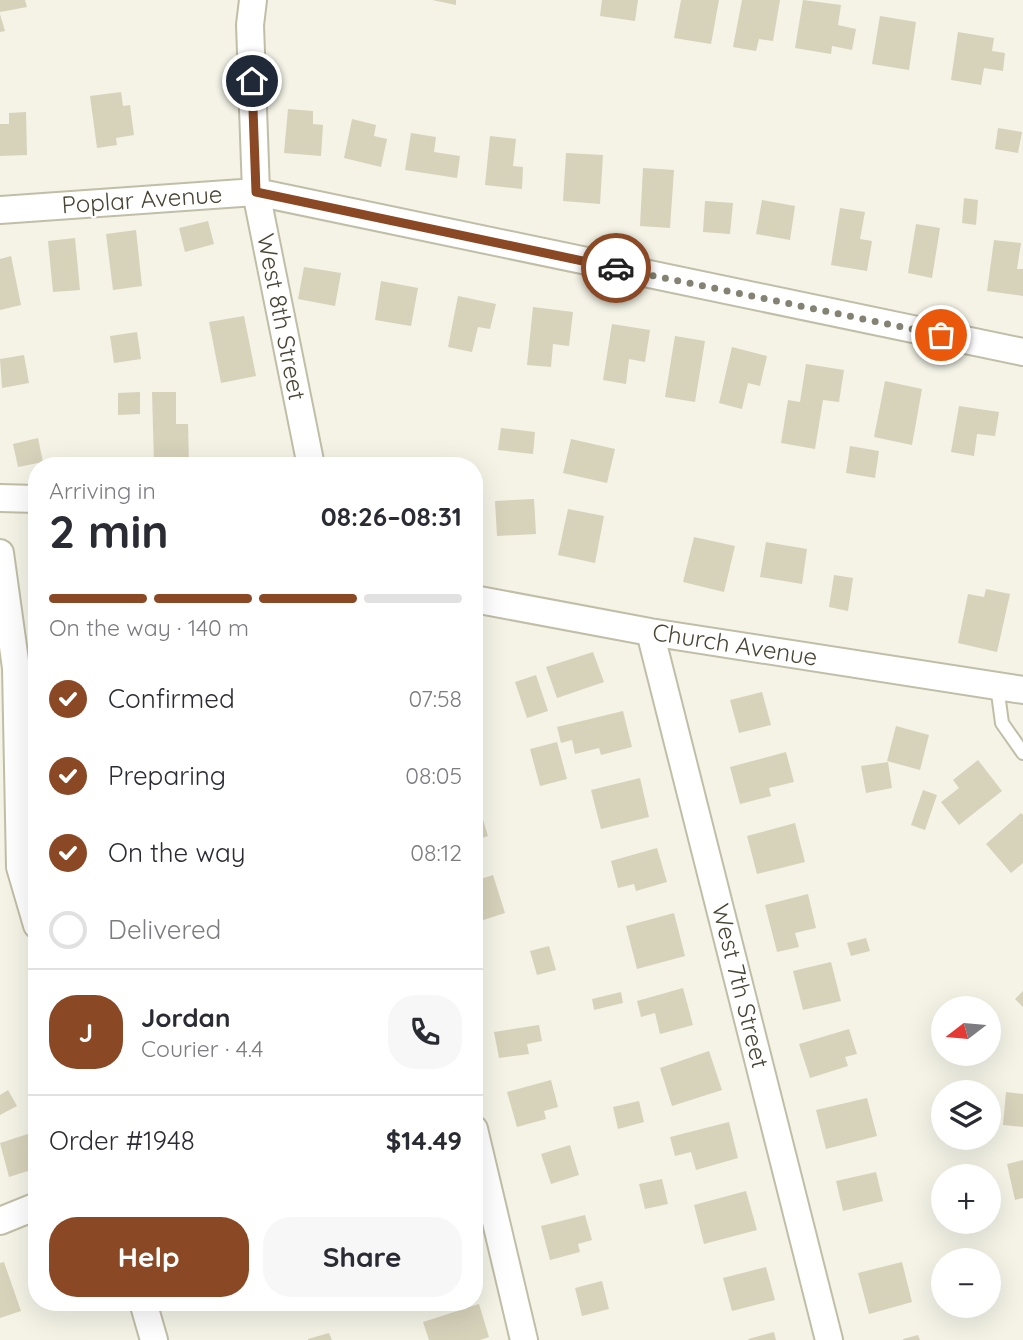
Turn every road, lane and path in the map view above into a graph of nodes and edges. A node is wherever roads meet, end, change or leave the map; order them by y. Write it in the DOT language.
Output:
graph roads {
  1 [pos="253,0"];
  2 [pos="256,192"];
  3 [pos="0,209"];
  4 [pos="1023,352"];
  5 [pos="309,457"];
  6 [pos="0,498"];
  7 [pos="28,499"];
  8 [pos="0,553"];
  9 [pos="483,601"];
  10 [pos="650,632"];
  11 [pos="997,686"];
  12 [pos="1023,690"];
  13 [pos="1023,753"];
  14 [pos="28,894"];
  15 [pos="483,1167"];
  16 [pos="28,1210"];
  17 [pos="0,1221"];
  18 [pos="146,1311"];
  19 [pos="154,1340"];
  20 [pos="524,1340"];
  21 [pos="830,1340"];
  1 -- 2 [label="street, West 8th Street"];
  2 -- 3 [label="street, Poplar Avenue"];
  2 -- 4 [label="street, Poplar Avenue"];
  2 -- 5 [label="street, West 8th Street"];
  6 -- 7 [label="street"];
  8 -- 14 [label="street"];
  9 -- 10 [label="street, Church Avenue"];
  10 -- 11 [label="street, Church Avenue"];
  10 -- 21 [label="street, West 7th Street"];
  11 -- 12 [label="street, Church Avenue"];
  11 -- 13 [label="lane"];
  15 -- 20 [label="street"];
  16 -- 17 [label="street"];
  18 -- 19 [label="street"];
}
